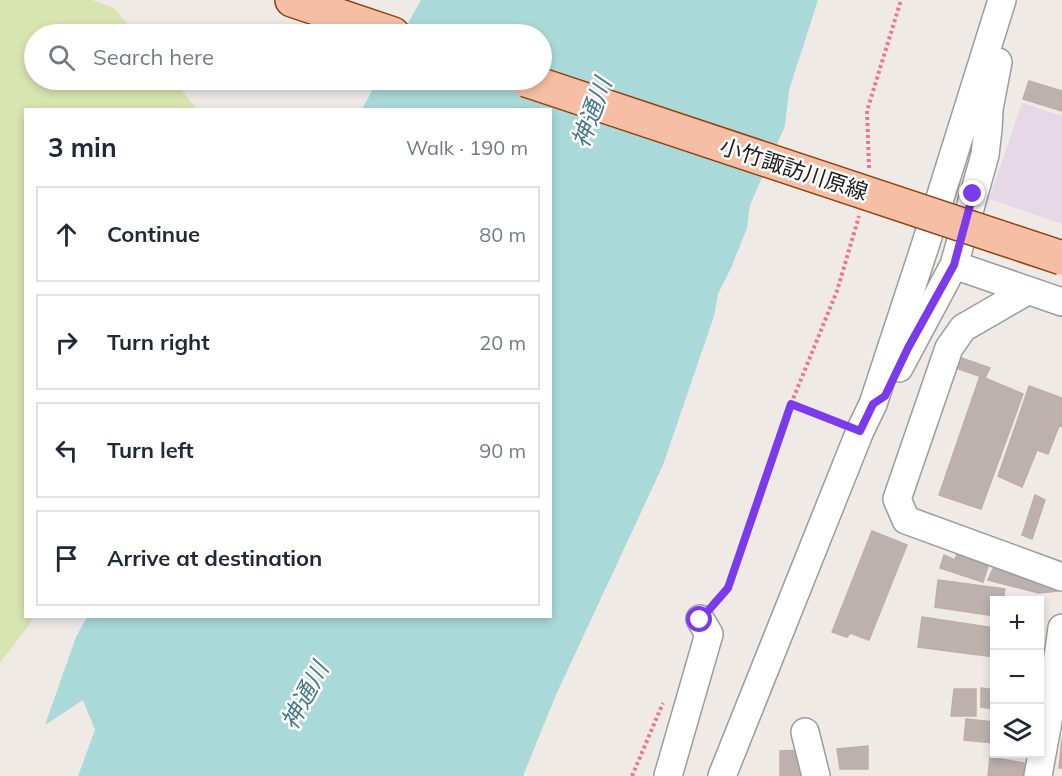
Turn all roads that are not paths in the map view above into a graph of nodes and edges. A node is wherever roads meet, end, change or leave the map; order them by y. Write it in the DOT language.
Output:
graph roads {
  1 [pos="292,0"];
  2 [pos="1002,0"];
  3 [pos="363,24"];
  4 [pos="988,44"];
  5 [pos="552,89"];
  6 [pos="1062,258"];
  7 [pos="954,265"];
  8 [pos="1027,291"];
  9 [pos="1062,302"];
  10 [pos="873,404"];
  11 [pos="1062,577"];
  12 [pos="700,620"];
  13 [pos="1062,628"];
  14 [pos="805,732"];
  15 [pos="668,776"];
  16 [pos="722,776"];
  17 [pos="816,776"];
  18 [pos="1038,776"];
  1 -- 3 [label="main road"];
  2 -- 4 [label="street"];
  4 -- 7 [label="street"];
  4 -- 10 [label="street"];
  5 -- 6 [label="main road, 小竹諏訪川原線, bridge"];
  7 -- 8 [label="street"];
  7 -- 10 [label="street"];
  8 -- 9 [label="street"];
  8 -- 11 [label="street"];
  10 -- 16 [label="street"];
  12 -- 15 [label="street"];
  13 -- 18 [label="street"];
  14 -- 17 [label="street"];
}
